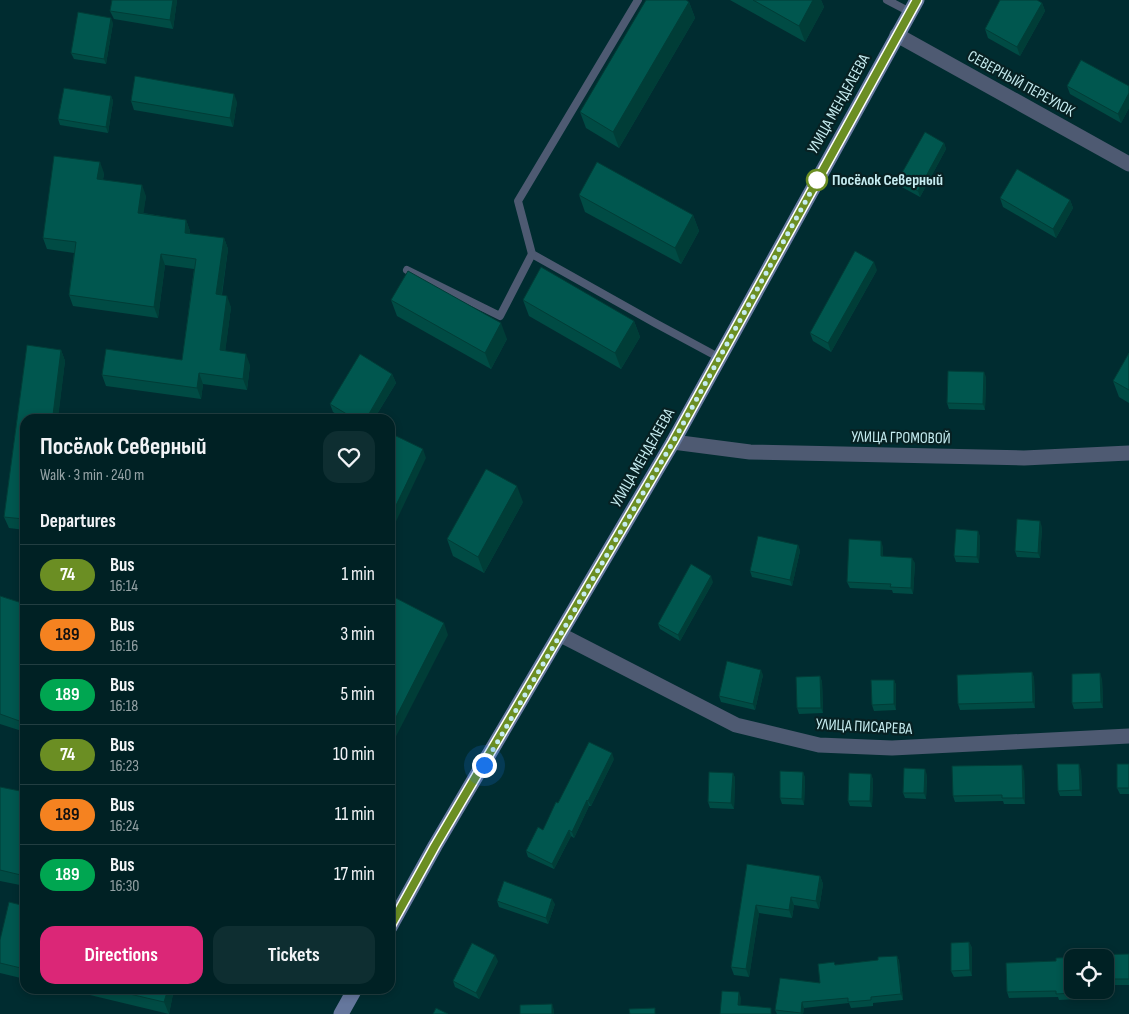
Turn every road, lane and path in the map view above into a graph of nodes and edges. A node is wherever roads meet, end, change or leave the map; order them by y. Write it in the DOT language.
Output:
graph roads {
  1 [pos="638,0"];
  2 [pos="887,0"];
  3 [pos="913,6"];
  4 [pos="897,35"];
  5 [pos="1129,164"];
  6 [pos="532,254"];
  7 [pos="407,270"];
  8 [pos="720,358"];
  9 [pos="673,442"];
  10 [pos="1129,453"];
  11 [pos="561,635"];
  12 [pos="1129,736"];
  13 [pos="395,918"];
  14 [pos="353,994"];
  15 [pos="341,1014"];
  1 -- 6 [label="lane"];
  2 -- 3 [label="lane"];
  3 -- 4 [label="main road, УЛИЦА МЕНДЕЛЕЕВА"];
  4 -- 5 [label="street, СЕВЕРНЫЙ ПЕРЕУЛОК"];
  4 -- 8 [label="main road, УЛИЦА МЕНДЕЛЕЕВА"];
  6 -- 7 [label="lane"];
  6 -- 8 [label="lane"];
  8 -- 9 [label="main road, УЛИЦА МЕНДЕЛЕЕВА"];
  9 -- 10 [label="street, УЛИЦА ГРОМОВОЙ"];
  9 -- 11 [label="main road, УЛИЦА МЕНДЕЛЕЕВА"];
  11 -- 12 [label="street, УЛИЦА ПИСАРЕВА"];
  11 -- 13 [label="main road, УЛИЦА МЕНДЕЛЕЕВА"];
  14 -- 15 [label="main road"];
}
